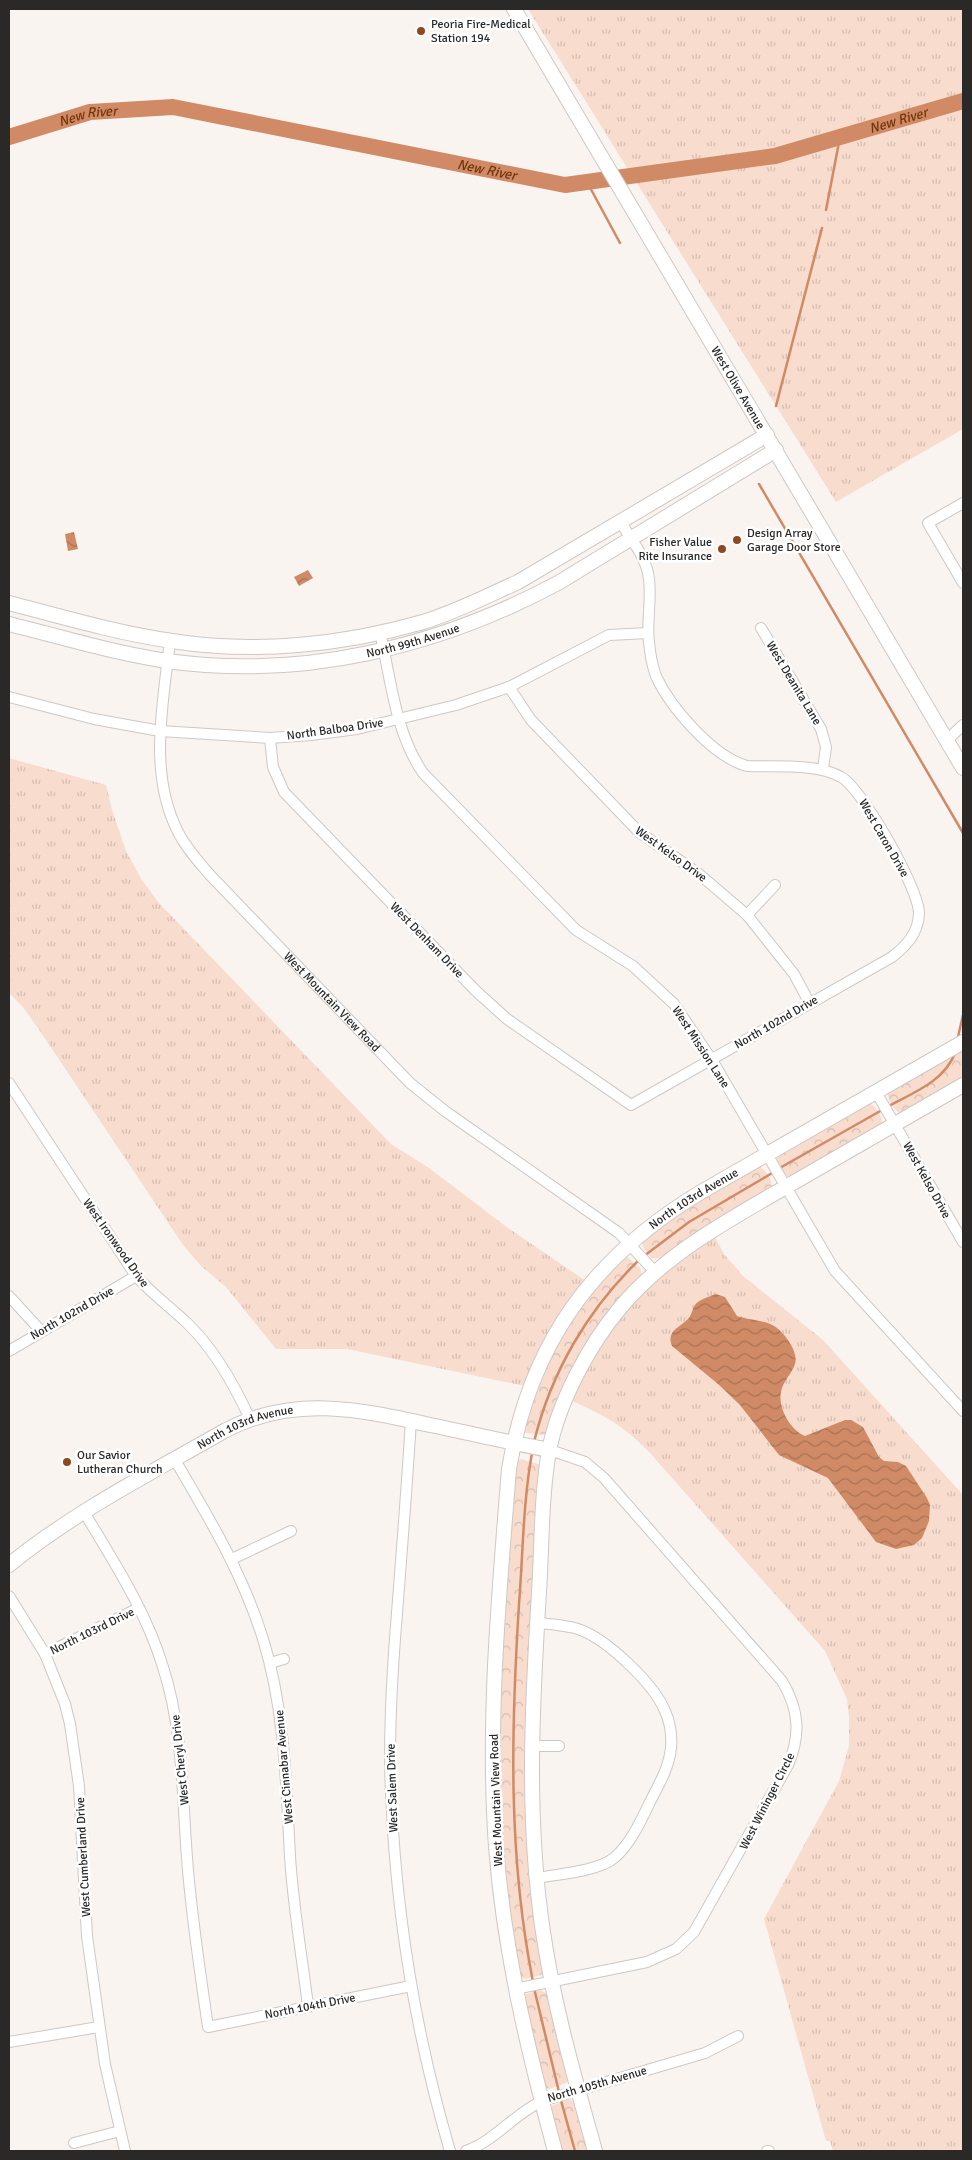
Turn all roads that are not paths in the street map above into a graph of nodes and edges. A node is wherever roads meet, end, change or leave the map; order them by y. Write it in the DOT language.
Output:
graph roads {
  1 [pos="514,9"];
  2 [pos="767,435"];
  3 [pos="776,450"];
  4 [pos="963,503"];
  5 [pos="621,523"];
  6 [pos="631,539"];
  7 [pos="963,583"];
  8 [pos="9,603"];
  9 [pos="9,624"];
  10 [pos="761,628"];
  11 [pos="380,632"];
  12 [pos="648,633"];
  13 [pos="170,641"];
  14 [pos="384,650"];
  15 [pos="168,661"];
  16 [pos="509,687"];
  17 [pos="9,697"];
  18 [pos="399,720"];
  19 [pos="963,724"];
  20 [pos="160,731"];
  21 [pos="963,736"];
  22 [pos="270,738"];
  23 [pos="947,740"];
  24 [pos="963,768"];
  25 [pos="823,769"];
  26 [pos="775,885"];
  27 [pos="747,914"];
  28 [pos="916,932"];
  29 [pos="809,1002"];
  30 [pos="963,1042"];
  31 [pos="712,1060"];
  32 [pos="963,1084"];
  33 [pos="10,1085"];
  34 [pos="876,1092"];
  35 [pos="631,1105"];
  36 [pos="895,1124"];
  37 [pos="766,1155"];
  38 [pos="785,1188"];
  39 [pos="961,1235"];
  40 [pos="629,1242"];
  41 [pos="655,1272"];
  42 [pos="136,1276"];
  43 [pos="9,1296"];
  44 [pos="41,1332"];
  45 [pos="9,1350"];
  46 [pos="963,1411"];
  47 [pos="250,1419"];
  48 [pos="411,1420"];
  49 [pos="513,1443"];
  50 [pos="550,1450"];
  51 [pos="175,1460"];
  52 [pos="84,1512"];
  53 [pos="291,1531"];
  54 [pos="232,1560"];
  55 [pos="9,1565"];
  56 [pos="9,1596"];
  57 [pos="140,1608"];
  58 [pos="537,1623"];
  59 [pos="45,1654"];
  60 [pos="284,1659"];
  61 [pos="270,1663"];
  62 [pos="531,1746"];
  63 [pos="559,1746"];
  64 [pos="538,1878"];
  65 [pos="552,1980"];
  66 [pos="411,1986"];
  67 [pos="516,1989"];
  68 [pos="308,2006"];
  69 [pos="99,2027"];
  70 [pos="208,2027"];
  71 [pos="738,2036"];
  72 [pos="9,2042"];
  73 [pos="577,2089"];
  74 [pos="542,2101"];
  75 [pos="120,2131"];
  76 [pos="74,2143"];
  77 [pos="125,2151"];
  78 [pos="450,2151"];
  79 [pos="466,2151"];
  80 [pos="556,2151"];
  81 [pos="595,2151"];
  1 -- 2 [label="street, West Olive Avenue"];
  2 -- 3 [label="street, West Olive Avenue"];
  2 -- 5 [label="street, North 99th Avenue"];
  3 -- 6 [label="street, North 99th Avenue"];
  3 -- 23 [label="street, West Olive Avenue"];
  4 -- 7 [label="street"];
  5 -- 6 [label="street, West Caron Drive"];
  5 -- 11 [label="street, North 99th Avenue"];
  6 -- 12 [label="street, West Caron Drive"];
  6 -- 14 [label="street, North 99th Avenue"];
  8 -- 13 [label="street, North 99th Avenue"];
  9 -- 15 [label="street, North 99th Avenue"];
  10 -- 25 [label="street, West Deanita Lane"];
  11 -- 13 [label="street, North 99th Avenue"];
  11 -- 14 [label="street, West Mission Lane"];
  12 -- 16 [label="street, North Balboa Drive"];
  12 -- 25 [label="street, West Caron Drive"];
  13 -- 15 [label="street, West Mountain View Road"];
  14 -- 15 [label="street, North 99th Avenue"];
  14 -- 18 [label="street, West Mission Lane"];
  15 -- 20 [label="street, West Mountain View Road"];
  16 -- 18 [label="street, North Balboa Drive"];
  16 -- 27 [label="street, West Kelso Drive"];
  17 -- 20 [label="street, North Balboa Drive"];
  18 -- 22 [label="street, North Balboa Drive"];
  18 -- 31 [label="street, West Mission Lane"];
  19 -- 23 [label="street"];
  20 -- 22 [label="street, North Balboa Drive"];
  20 -- 40 [label="street, West Mountain View Road"];
  21 -- 23 [label="street"];
  22 -- 35 [label="street, West Denham Drive"];
  23 -- 24 [label="street, West Olive Avenue"];
  25 -- 28 [label="street, West Caron Drive"];
  26 -- 27 [label="street"];
  27 -- 29 [label="street, West Kelso Drive"];
  28 -- 29 [label="street, North 102nd Drive"];
  29 -- 31 [label="street, North 102nd Drive"];
  30 -- 34 [label="street, North 103rd Avenue"];
  31 -- 35 [label="street, North 102nd Drive"];
  31 -- 37 [label="street, West Mission Lane"];
  32 -- 36 [label="street"];
  33 -- 42 [label="street, West Ironwood Drive"];
  34 -- 36 [label="street, West Kelso Drive"];
  34 -- 37 [label="street, North 103rd Avenue"];
  36 -- 38 [label="street"];
  36 -- 39 [label="street, West Kelso Drive"];
  37 -- 38 [label="street, West Mission Lane"];
  37 -- 40 [label="street, North 103rd Avenue"];
  38 -- 41 [label="street"];
  38 -- 46 [label="street, West Mission Lane"];
  40 -- 41 [label="street, West Mountain View Road"];
  40 -- 49 [label="street, North 103rd Avenue"];
  41 -- 50 [label="street"];
  42 -- 44 [label="street, North 102nd Drive"];
  42 -- 47 [label="street, West Ironwood Drive"];
  43 -- 44 [label="street"];
  44 -- 45 [label="street, North 102nd Drive"];
  47 -- 48 [label="street, North 103rd Avenue"];
  47 -- 51 [label="street, North 103rd Avenue"];
  48 -- 49 [label="street, North 103rd Avenue"];
  48 -- 66 [label="street, West Salem Drive"];
  49 -- 50 [label="street, North 103rd Avenue"];
  49 -- 67 [label="street, West Mountain View Road"];
  50 -- 58 [label="street"];
  50 -- 65 [label="street, West Wininger Circle"];
  51 -- 52 [label="street, North 103rd Avenue"];
  51 -- 54 [label="street, West Cinnabar Avenue"];
  52 -- 55 [label="street, North 103rd Avenue"];
  52 -- 57 [label="street, West Cheryl Drive"];
  53 -- 54 [label="street"];
  54 -- 61 [label="street, West Cinnabar Avenue"];
  56 -- 59 [label="street, West Cumberland Drive"];
  57 -- 59 [label="street, North 103rd Drive"];
  57 -- 70 [label="street, West Cheryl Drive"];
  58 -- 62 [label="street"];
  58 -- 64 [label="street"];
  59 -- 69 [label="street, West Cumberland Drive"];
  60 -- 61 [label="street"];
  61 -- 68 [label="street, West Cinnabar Avenue"];
  62 -- 63 [label="street"];
  62 -- 64 [label="street"];
  64 -- 65 [label="street"];
  65 -- 67 [label="street, West Wininger Circle"];
  65 -- 73 [label="street"];
  66 -- 68 [label="street, North 104th Drive"];
  66 -- 78 [label="street, West Salem Drive"];
  67 -- 74 [label="street, West Mountain View Road"];
  68 -- 70 [label="street, North 104th Drive"];
  69 -- 72 [label="street"];
  69 -- 75 [label="street, West Cumberland Drive"];
  71 -- 73 [label="street, North 105th Avenue"];
  73 -- 74 [label="street, North 105th Avenue"];
  73 -- 81 [label="street"];
  74 -- 79 [label="street, North 105th Avenue"];
  74 -- 80 [label="street, West Mountain View Road"];
  75 -- 76 [label="street"];
  75 -- 77 [label="street, West Cumberland Drive"];
}
